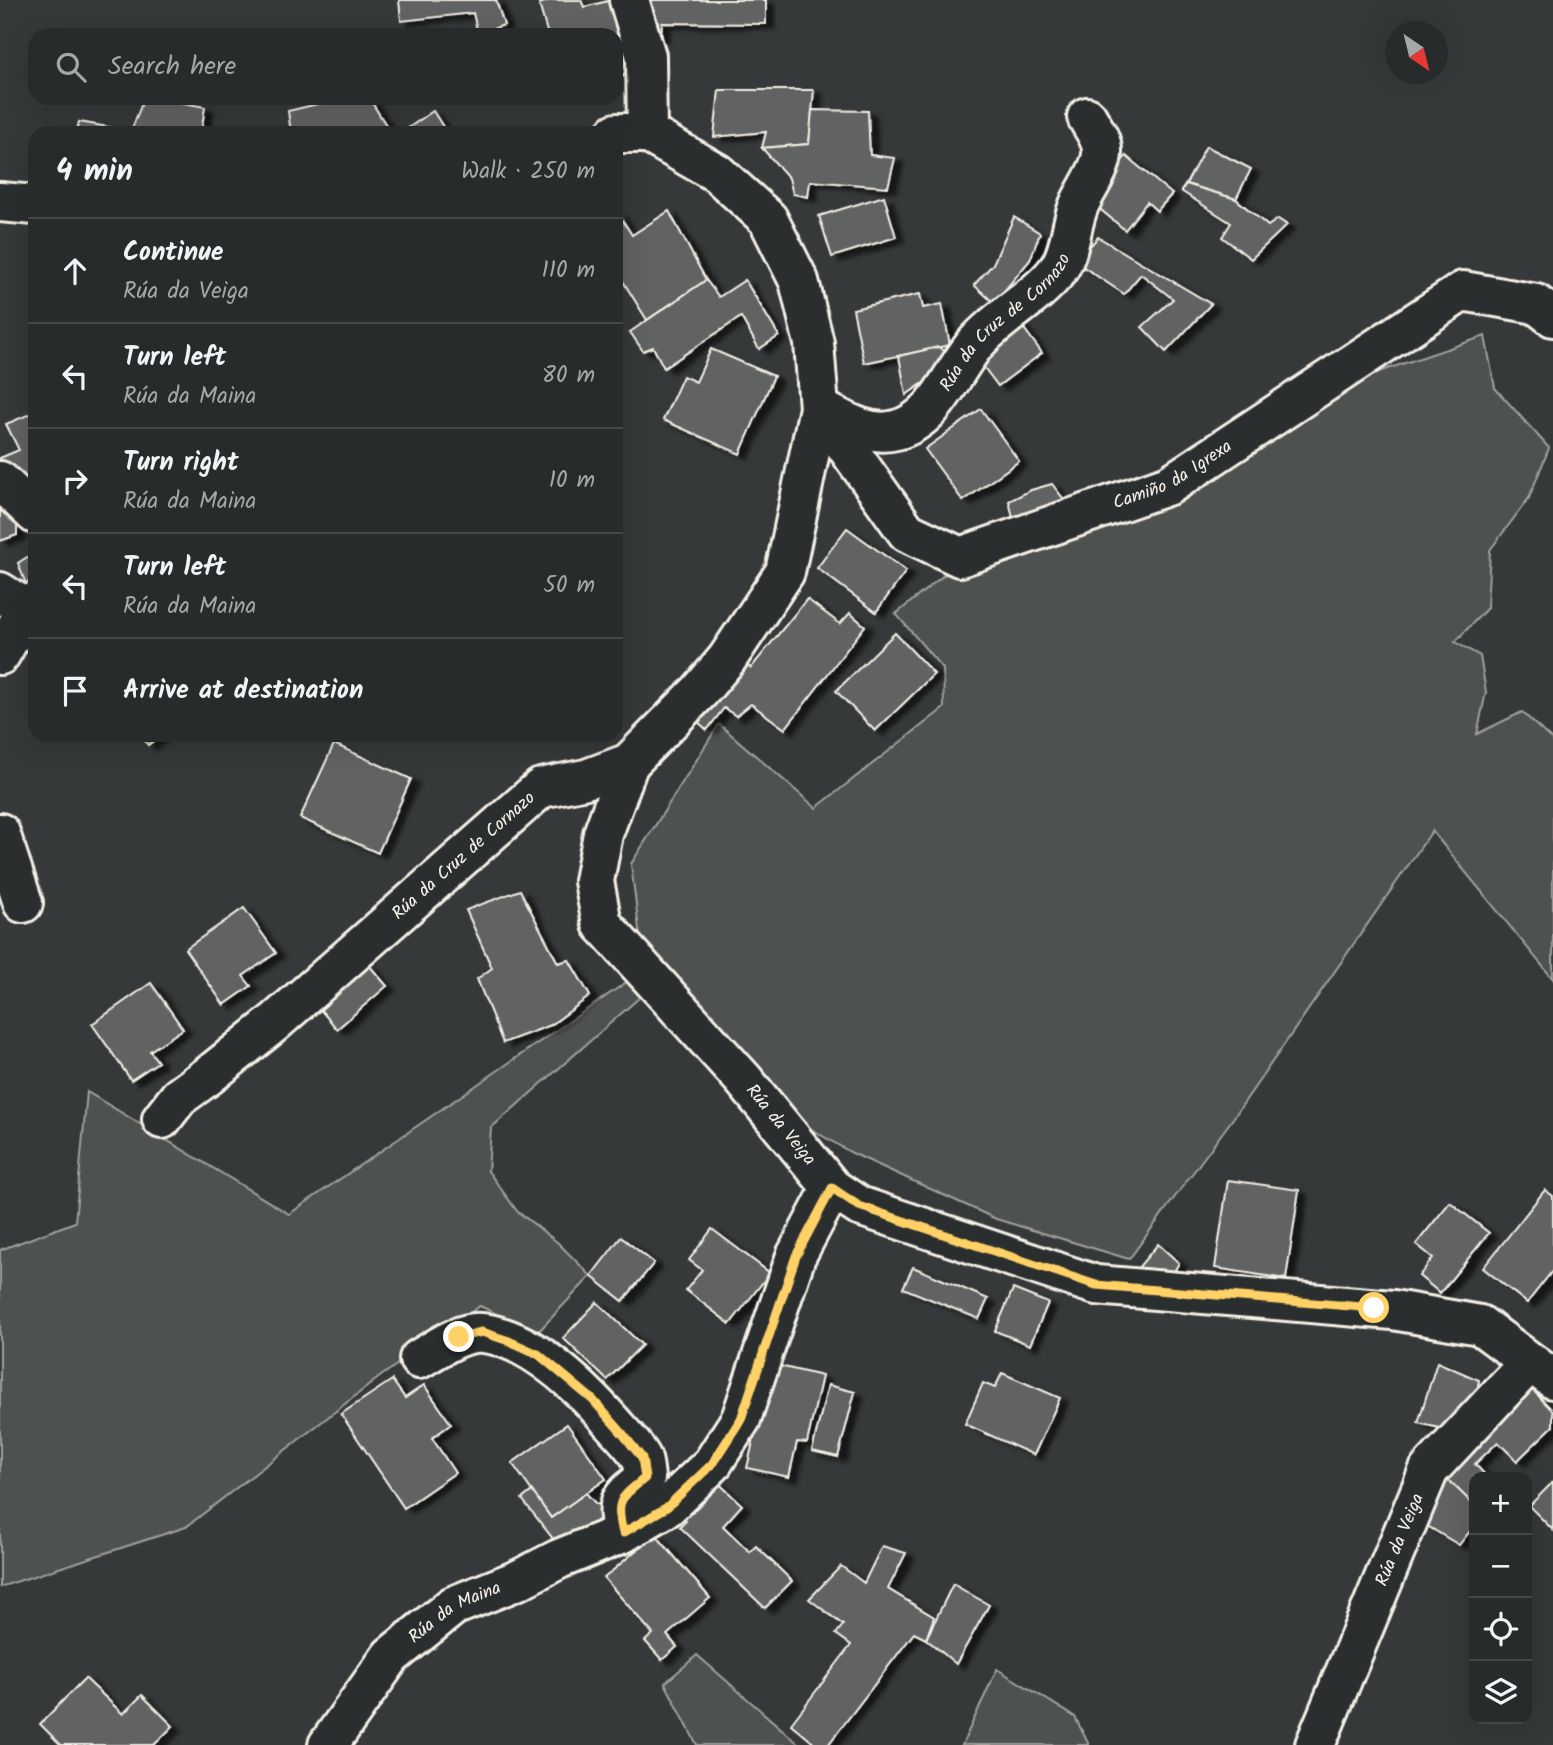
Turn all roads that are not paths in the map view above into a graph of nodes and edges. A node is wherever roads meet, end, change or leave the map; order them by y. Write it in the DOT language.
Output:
graph roads {
  1 [pos="629,0"];
  2 [pos="1087,117"];
  3 [pos="632,133"];
  4 [pos="0,202"];
  5 [pos="28,204"];
  6 [pos="1553,317"];
  7 [pos="819,408"];
  8 [pos="0,481"];
  9 [pos="28,507"];
  10 [pos="21,601"];
  11 [pos="0,655"];
  12 [pos="629,763"];
  13 [pos="0,833"];
  14 [pos="23,903"];
  15 [pos="162,1119"];
  16 [pos="832,1188"];
  17 [pos="419,1359"];
  18 [pos="1542,1370"];
  19 [pos="623,1533"];
  20 [pos="328,1745"];
  21 [pos="1315,1745"];
  1 -- 3 [label="street"];
  2 -- 7 [label="street, Rúa da Cruz de Cornazo"];
  3 -- 7 [label="street, Rúa da Cruz de Cornazo"];
  4 -- 5 [label="street"];
  6 -- 7 [label="street, Camiño da Igrexa"];
  7 -- 12 [label="street, Rúa da Cruz de Cornazo"];
  8 -- 9 [label="street"];
  10 -- 11 [label="street"];
  12 -- 15 [label="street, Rúa da Cruz de Cornazo"];
  12 -- 16 [label="street, Rúa da Veiga"];
  13 -- 14 [label="street"];
  16 -- 18 [label="street, Rúa da Veiga"];
  16 -- 19 [label="street, Rúa da Maina"];
  17 -- 19 [label="street"];
  18 -- 21 [label="street, Rúa da Veiga"];
  19 -- 20 [label="street, Rúa da Maina"];
}
